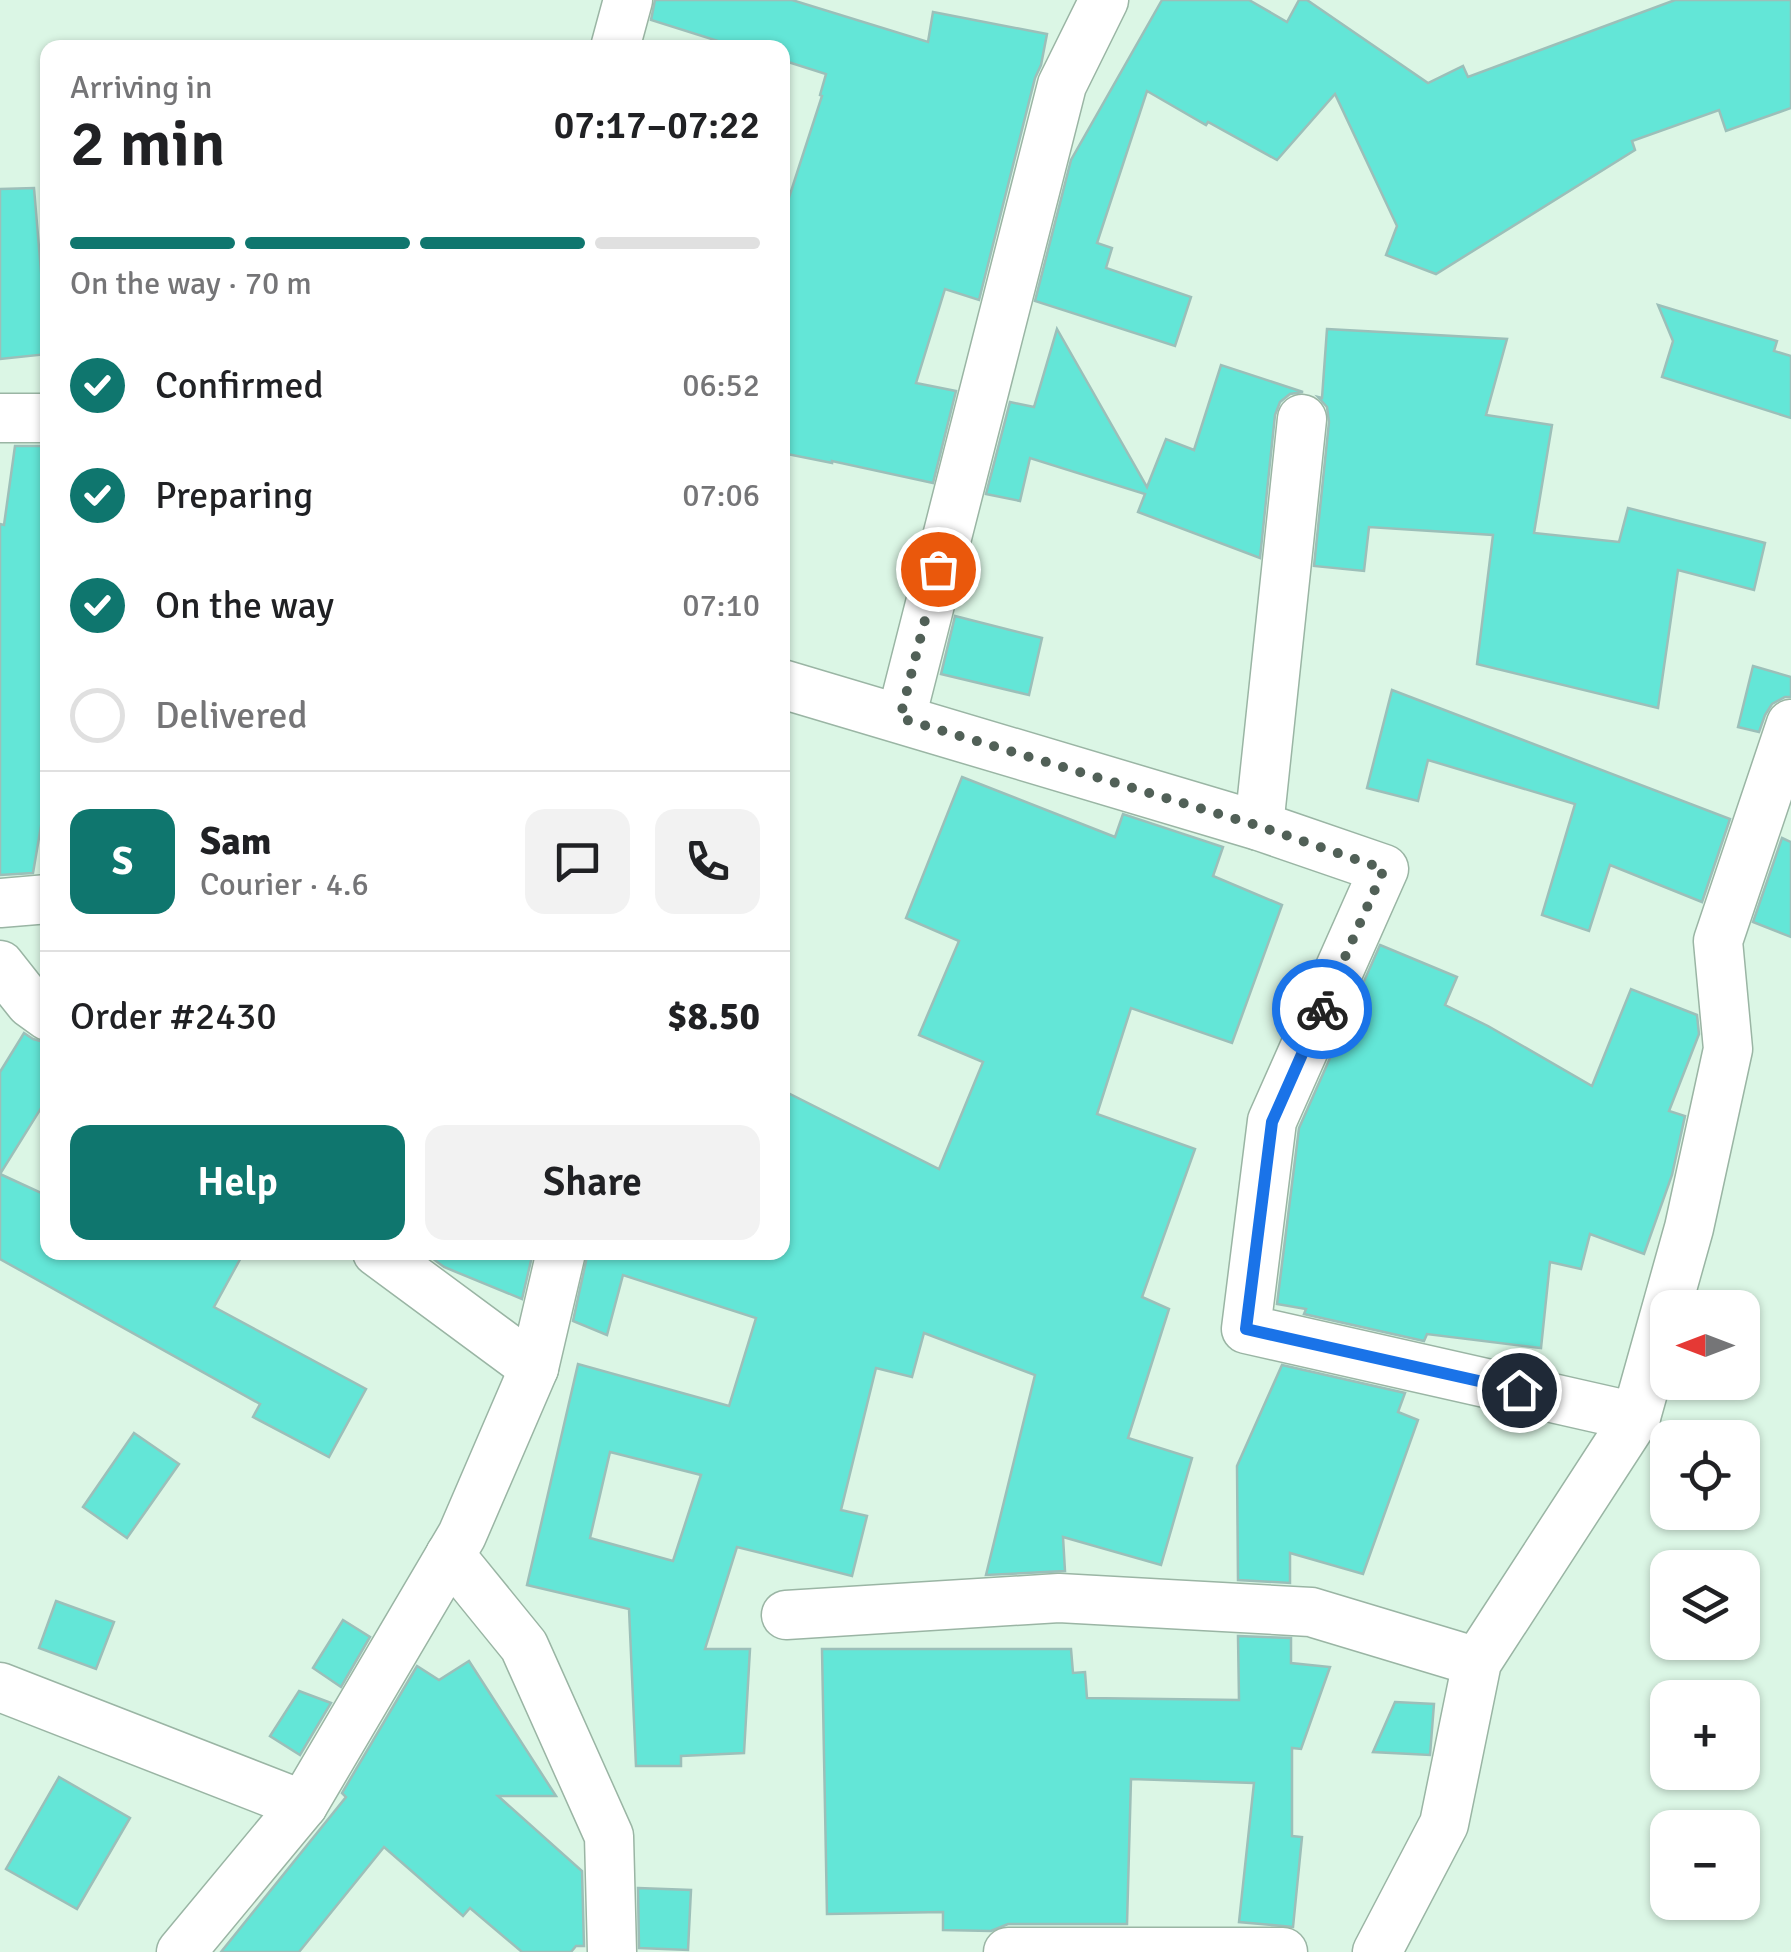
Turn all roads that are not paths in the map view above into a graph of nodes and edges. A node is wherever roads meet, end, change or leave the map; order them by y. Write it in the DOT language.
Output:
graph roads {
  1 [pos="628,0"];
  2 [pos="1104,0"];
  3 [pos="617,40"];
  4 [pos="0,418"];
  5 [pos="40,418"];
  6 [pos="1302,419"];
  7 [pos="790,686"];
  8 [pos="900,718"];
  9 [pos="1791,724"];
  10 [pos="1259,826"];
  11 [pos="40,900"];
  12 [pos="0,903"];
  13 [pos="0,965"];
  14 [pos="40,1010"];
  15 [pos="387,1260"];
  16 [pos="559,1260"];
  17 [pos="534,1368"];
  18 [pos="1636,1416"];
  19 [pos="450,1555"];
  20 [pos="786,1615"];
  21 [pos="1477,1662"];
  22 [pos="0,1687"];
  23 [pos="303,1806"];
  24 [pos="180,1952"];
  25 [pos="612,1952"];
  26 [pos="1008,1952"];
  27 [pos="1283,1952"];
  28 [pos="1378,1952"];
  1 -- 3 [label="street"];
  2 -- 8 [label="street"];
  4 -- 5 [label="street"];
  6 -- 10 [label="street"];
  7 -- 8 [label="street"];
  8 -- 10 [label="street"];
  9 -- 18 [label="street"];
  10 -- 18 [label="street"];
  11 -- 12 [label="street"];
  13 -- 14 [label="street"];
  15 -- 17 [label="street"];
  16 -- 17 [label="street"];
  17 -- 19 [label="street"];
  18 -- 21 [label="street"];
  19 -- 23 [label="street"];
  19 -- 25 [label="street"];
  20 -- 21 [label="street"];
  21 -- 28 [label="street"];
  22 -- 23 [label="street"];
  23 -- 24 [label="street"];
  26 -- 27 [label="street"];
}
